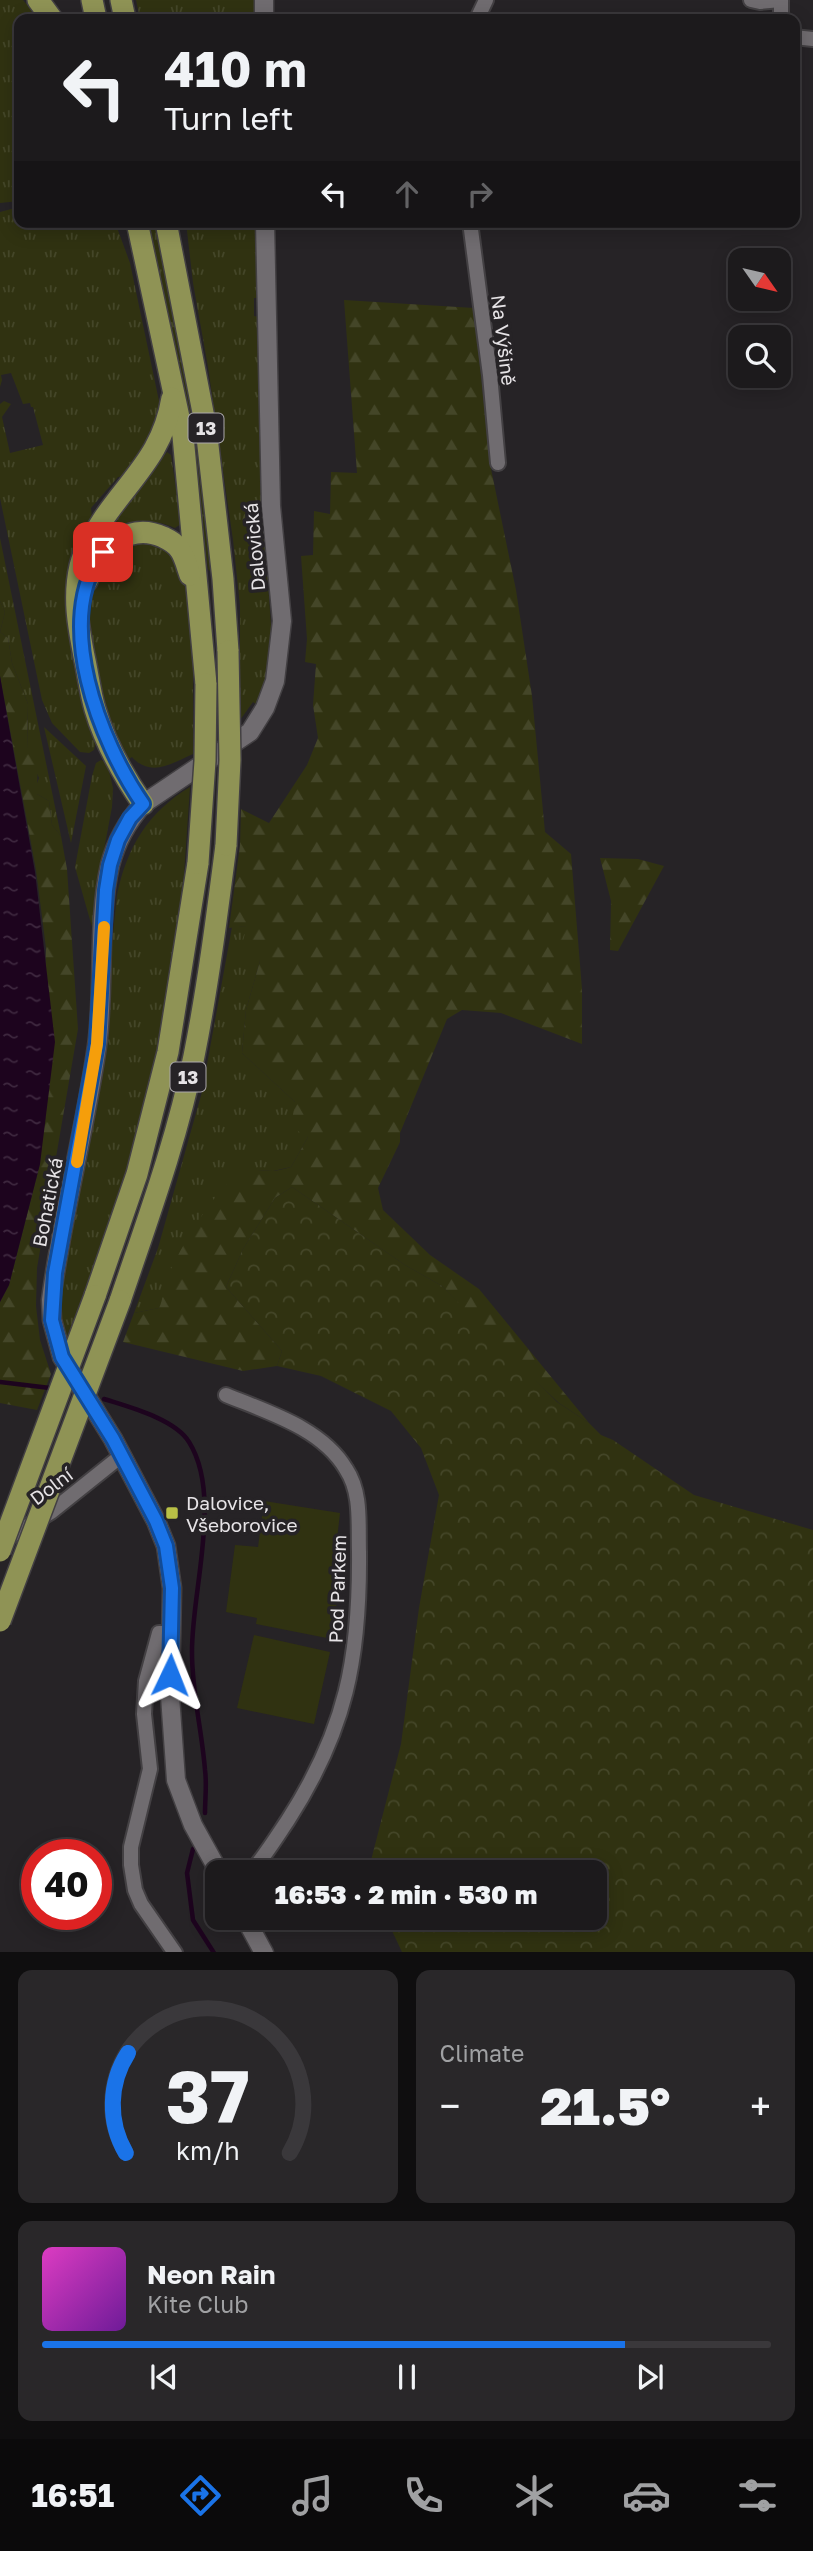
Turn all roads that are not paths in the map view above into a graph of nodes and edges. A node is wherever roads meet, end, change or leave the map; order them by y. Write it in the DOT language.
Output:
graph roads {
  1 [pos="751,0"];
  2 [pos="781,0"];
  3 [pos="129,228"];
  4 [pos="138,228"];
  5 [pos="167,228"];
  6 [pos="174,228"];
  7 [pos="265,228"];
  8 [pos="471,228"];
  9 [pos="146,268"];
  10 [pos="177,279"];
  11 [pos="173,393"];
  12 [pos="498,463"];
  13 [pos="199,597"];
  14 [pos="79,632"];
  15 [pos="143,804"];
  16 [pos="226,1395"];
  17 [pos="121,1456"];
  18 [pos="0,1542"];
  19 [pos="0,1551"];
  20 [pos="0,1621"];
  21 [pos="166,1633"];
  22 [pos="212,1860"];
  23 [pos="262,1860"];
  24 [pos="252,1930"];
  25 [pos="175,1952"];
  26 [pos="264,1952"];
  1 -- 2 [label="street"];
  3 -- 9 [label="highway"];
  4 -- 9 [label="highway, 13"];
  5 -- 10 [label="highway, 13"];
  6 -- 10 [label="highway"];
  7 -- 15 [label="street, Dalovická"];
  8 -- 12 [label="street, Na Výšině"];
  9 -- 11 [label="highway, 13"];
  10 -- 20 [label="highway, 13, bridge"];
  11 -- 13 [label="highway, 13"];
  11 -- 14 [label="highway"];
  13 -- 14 [label="highway"];
  13 -- 19 [label="highway, 13, bridge"];
  14 -- 15 [label="highway"];
  15 -- 17 [label="street, Bohatická"];
  16 -- 23 [label="street, Pod Parkem"];
  17 -- 18 [label="street, Dolní"];
  17 -- 21 [label="street, Bohatická"];
  21 -- 22 [label="street, Bohatická"];
  21 -- 25 [label="street"];
  24 -- 26 [label="street"];
}
